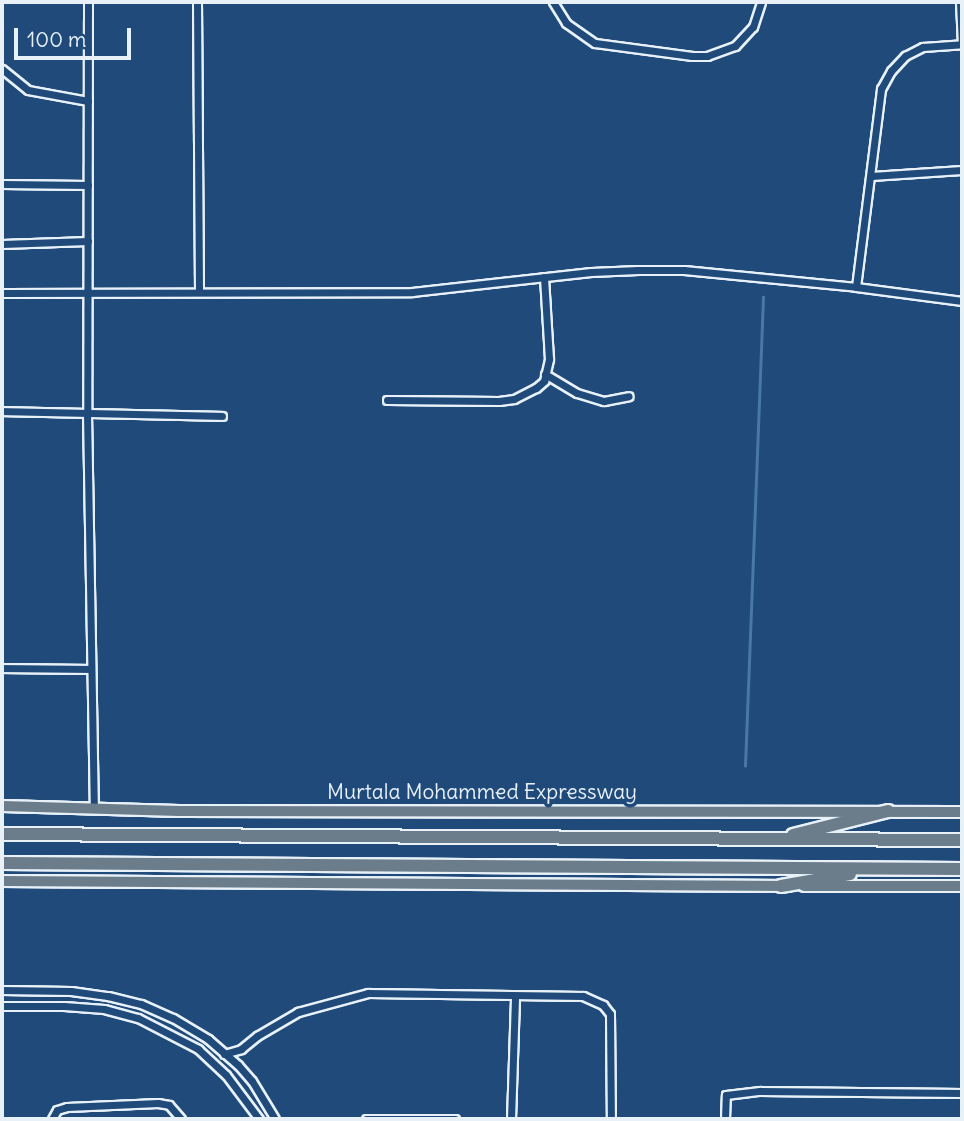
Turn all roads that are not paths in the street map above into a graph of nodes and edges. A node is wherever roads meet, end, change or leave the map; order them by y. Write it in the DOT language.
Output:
graph roads {
  1 [pos="88,2"];
  2 [pos="197,2"];
  3 [pos="553,2"];
  4 [pos="761,2"];
  5 [pos="960,2"];
  6 [pos="962,44"];
  7 [pos="2,69"];
  8 [pos="88,101"];
  9 [pos="962,170"];
  10 [pos="871,176"];
  11 [pos="2,184"];
  12 [pos="88,185"];
  13 [pos="88,242"];
  14 [pos="2,244"];
  15 [pos="544,277"];
  16 [pos="856,287"];
  17 [pos="199,291"];
  18 [pos="2,293"];
  19 [pos="87,293"];
  20 [pos="962,301"];
  21 [pos="545,374"];
  22 [pos="629,396"];
  23 [pos="387,400"];
  24 [pos="2,411"];
  25 [pos="88,413"];
  26 [pos="222,416"];
  27 [pos="2,668"];
  28 [pos="90,669"];
  29 [pos="2,806"];
  30 [pos="94,808"];
  31 [pos="888,811"];
  32 [pos="962,811"];
  33 [pos="2,834"];
  34 [pos="776,840"];
  35 [pos="962,841"];
  36 [pos="2,863"];
  37 [pos="881,868"];
  38 [pos="962,869"];
  39 [pos="2,881"];
  40 [pos="781,886"];
  41 [pos="962,886"];
  42 [pos="2,990"];
  43 [pos="515,997"];
  44 [pos="2,1006"];
  45 [pos="242,1049"];
  46 [pos="224,1054"];
  47 [pos="237,1064"];
  48 [pos="962,1093"];
  49 [pos="52,1119"];
  50 [pos="181,1119"];
  51 [pos="259,1119"];
  52 [pos="275,1119"];
  53 [pos="366,1119"];
  54 [pos="418,1119"];
  55 [pos="455,1119"];
  56 [pos="511,1119"];
  57 [pos="611,1119"];
  58 [pos="725,1119"];
  1 -- 8 [label="street"];
  2 -- 17 [label="street"];
  3 -- 4 [label="street"];
  5 -- 6 [label="street"];
  6 -- 10 [label="street"];
  7 -- 8 [label="street"];
  8 -- 12 [label="street"];
  9 -- 10 [label="street"];
  10 -- 16 [label="street"];
  11 -- 12 [label="street"];
  12 -- 13 [label="street"];
  13 -- 14 [label="street"];
  13 -- 19 [label="street"];
  15 -- 16 [label="street"];
  15 -- 17 [label="street"];
  15 -- 21 [label="street"];
  16 -- 20 [label="street"];
  17 -- 19 [label="street"];
  18 -- 19 [label="street"];
  19 -- 25 [label="street"];
  21 -- 22 [label="street"];
  21 -- 23 [label="street"];
  24 -- 25 [label="street"];
  25 -- 26 [label="street"];
  25 -- 28 [label="street"];
  27 -- 28 [label="street"];
  28 -- 30 [label="street"];
  29 -- 30 [label="highway, Murtala Mohammed Expressway"];
  30 -- 31 [label="highway, Murtala Mohammed Expressway"];
  31 -- 32 [label="highway, Murtala Mohammed Expressway"];
  31 -- 34 [label="highway"];
  33 -- 34 [label="highway"];
  34 -- 35 [label="highway"];
  36 -- 37 [label="highway"];
  37 -- 38 [label="highway"];
  37 -- 40 [label="highway"];
  39 -- 40 [label="highway"];
  40 -- 41 [label="highway"];
  42 -- 46 [label="street"];
  43 -- 45 [label="street"];
  43 -- 56 [label="street"];
  43 -- 57 [label="street"];
  44 -- 51 [label="street"];
  45 -- 46 [label="street"];
  45 -- 47 [label="street"];
  46 -- 47 [label="street"];
  47 -- 52 [label="street"];
  48 -- 58 [label="street"];
  49 -- 50 [label="street"];
  53 -- 54 [label="street"];
  54 -- 55 [label="street"];
}
